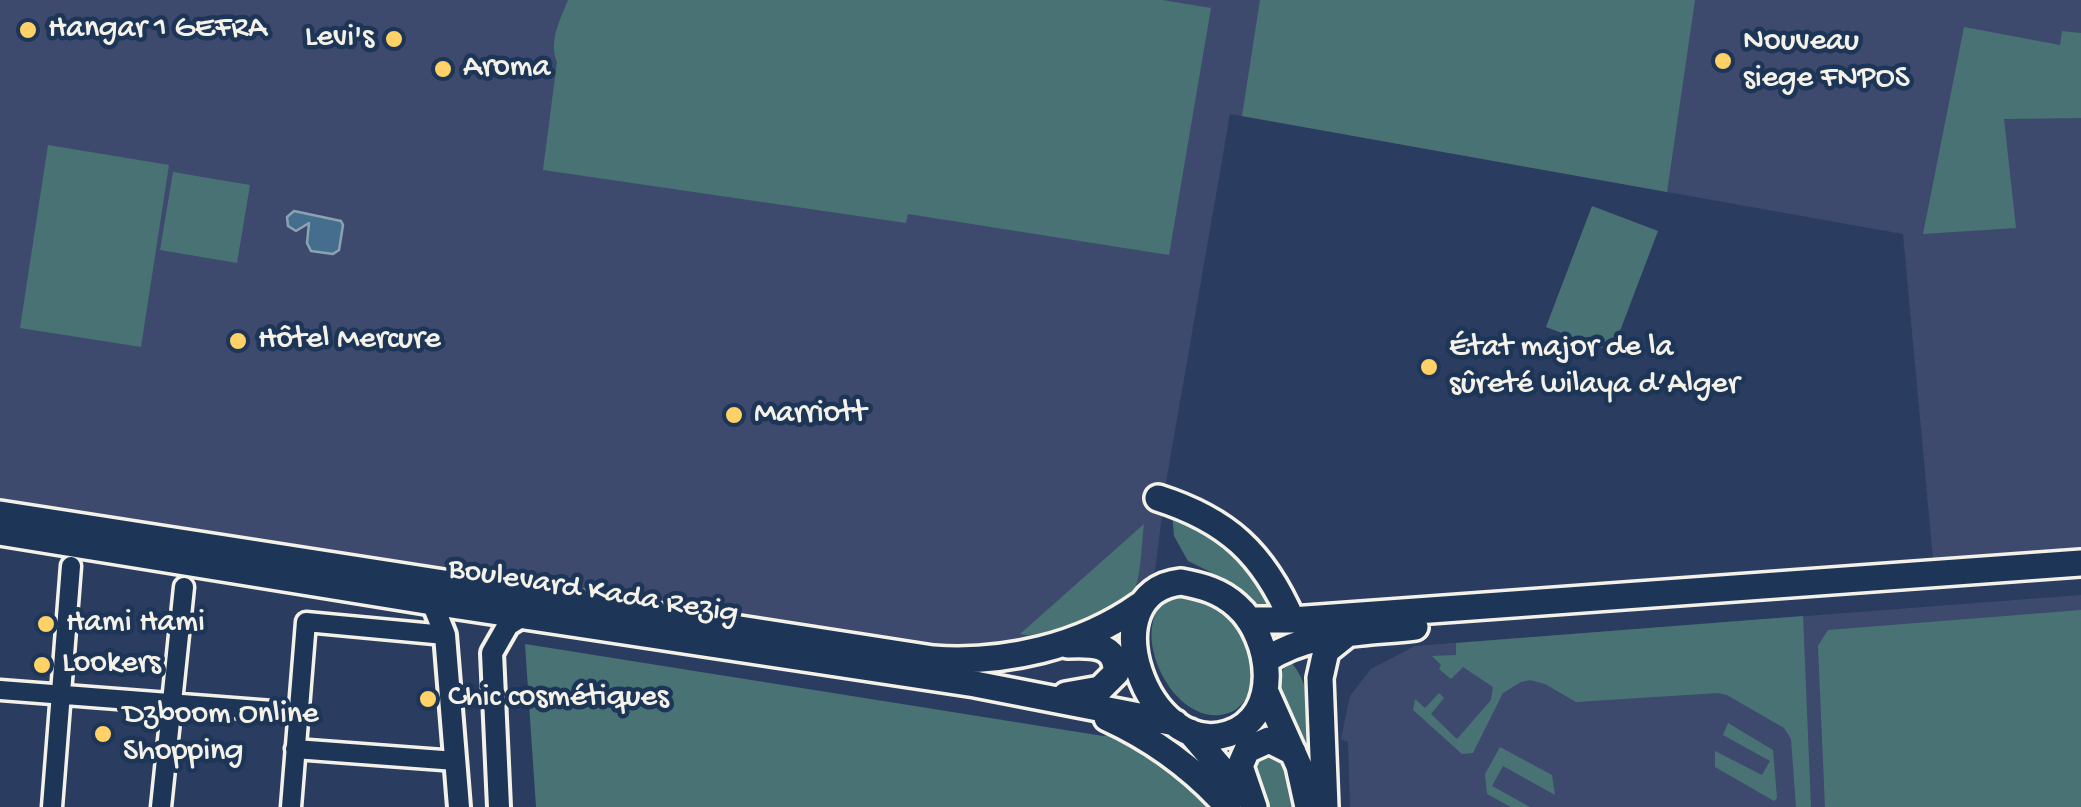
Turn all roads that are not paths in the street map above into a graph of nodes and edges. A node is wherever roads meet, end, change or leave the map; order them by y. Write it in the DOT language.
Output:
graph roads {
  1 [pos="1158,498"];
  2 [pos="0,514"];
  3 [pos="0,532"];
  4 [pos="71,566"];
  5 [pos="2077,568"];
  6 [pos="184,587"];
  7 [pos="432,602"];
  8 [pos="1140,605"];
  9 [pos="1555,606"];
  10 [pos="524,615"];
  11 [pos="1249,620"];
  12 [pos="1292,620"];
  13 [pos="446,634"];
  14 [pos="1346,635"];
  15 [pos="1058,645"];
  16 [pos="1266,660"];
  17 [pos="0,690"];
  18 [pos="1265,690"];
  19 [pos="61,694"];
  20 [pos="1051,697"];
  21 [pos="172,703"];
  22 [pos="1080,705"];
  23 [pos="298,714"];
  24 [pos="1183,727"];
  25 [pos="295,749"];
  26 [pos="1293,752"];
  27 [pos="456,761"];
  28 [pos="52,807"];
  29 [pos="161,807"];
  30 [pos="291,807"];
  31 [pos="460,807"];
  32 [pos="499,807"];
  33 [pos="1228,807"];
  34 [pos="1253,807"];
  35 [pos="1308,807"];
  36 [pos="1325,807"];
  1 -- 12 [label="main road"];
  2 -- 15 [label="main road, Boulevard Kada Rezig"];
  3 -- 7 [label="main road, Boulevard Kada Rezig"];
  4 -- 19 [label="street"];
  5 -- 9 [label="main road"];
  6 -- 21 [label="street"];
  7 -- 10 [label="main road, Boulevard Kada Rezig"];
  7 -- 13 [label="street"];
  8 -- 11 [label="main road, Boulevard Kada Rezig"];
  8 -- 15 [label="main road, Boulevard Kada Rezig"];
  8 -- 24 [label="main road"];
  9 -- 12 [label="main road"];
  9 -- 14 [label="main road"];
  10 -- 20 [label="main road, Boulevard Kada Rezig"];
  10 -- 32 [label="street"];
  11 -- 12 [label="main road"];
  11 -- 16 [label="main road"];
  13 -- 23 [label="street"];
  13 -- 27 [label="street"];
  14 -- 16 [label="main road"];
  14 -- 36 [label="main road"];
  15 -- 20 [label="main road"];
  16 -- 18 [label="main road"];
  17 -- 19 [label="street"];
  18 -- 24 [label="main road, Boulevard Kada Rezig"];
  18 -- 26 [label="main road"];
  19 -- 21 [label="street"];
  19 -- 28 [label="street"];
  20 -- 22 [label="main road, Boulevard Kada Rezig"];
  21 -- 23 [label="street"];
  21 -- 29 [label="street"];
  22 -- 24 [label="main road, Boulevard Kada Rezig"];
  22 -- 33 [label="main road"];
  23 -- 25 [label="street"];
  24 -- 34 [label="main road"];
  25 -- 27 [label="street"];
  25 -- 30 [label="street"];
  26 -- 34 [label="main road"];
  26 -- 35 [label="main road"];
  27 -- 31 [label="street"];
}
